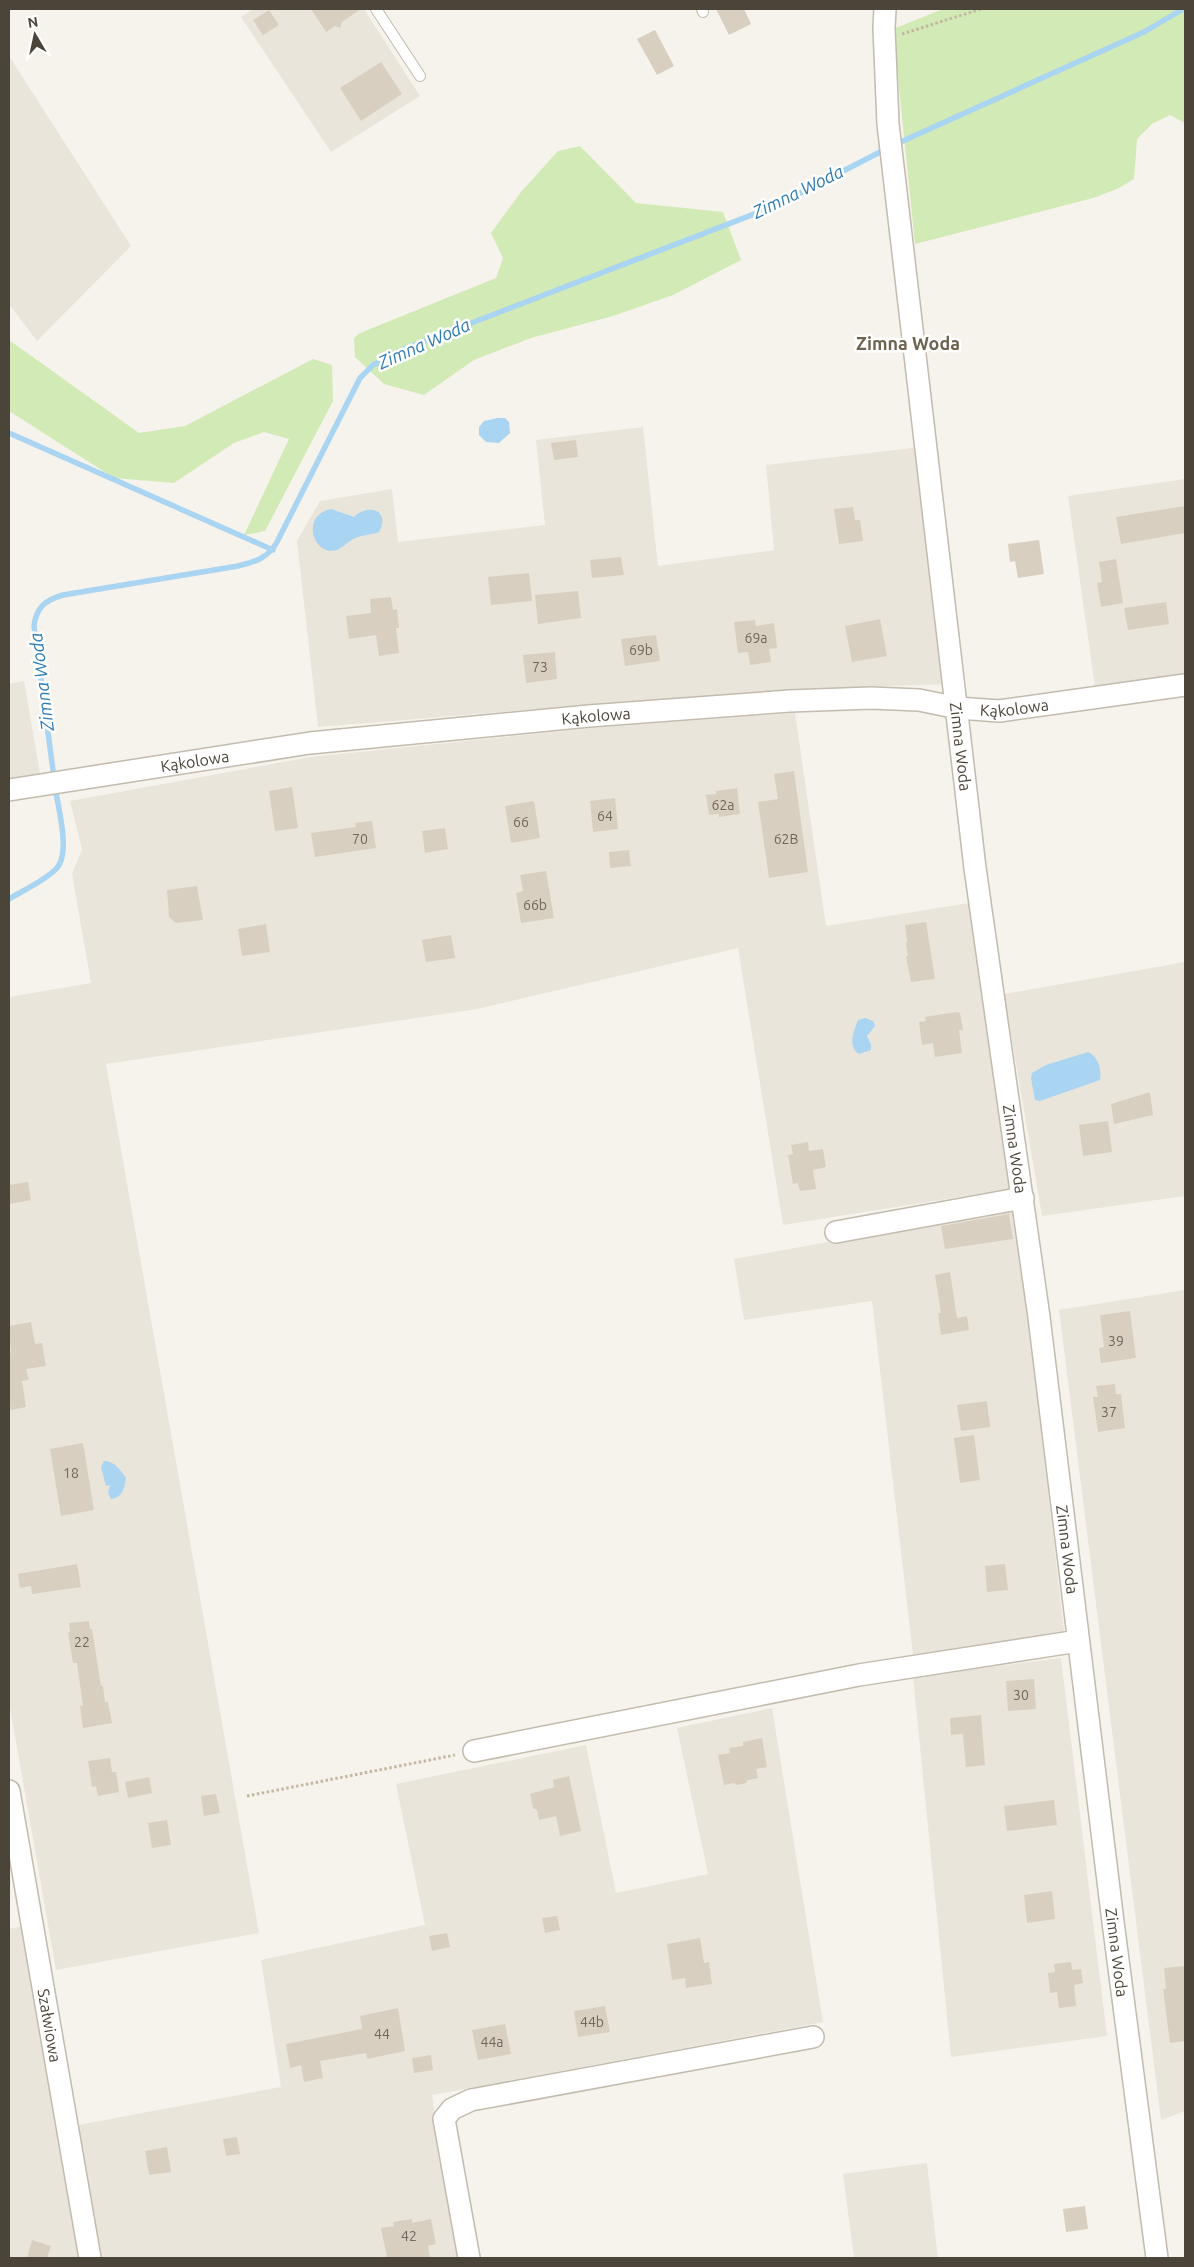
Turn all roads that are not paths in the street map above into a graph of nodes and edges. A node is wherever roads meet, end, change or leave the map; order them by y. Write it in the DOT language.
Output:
graph roads {
  1 [pos="376,9"];
  2 [pos="882,21"];
  3 [pos="420,76"];
  4 [pos="1185,685"];
  5 [pos="958,708"];
  6 [pos="9,790"];
  7 [pos="1022,1198"];
  8 [pos="836,1232"];
  9 [pos="1078,1641"];
  10 [pos="474,1751"];
  11 [pos="9,1791"];
  12 [pos="813,2037"];
  13 [pos="90,2258"];
  14 [pos="469,2258"];
  15 [pos="1157,2258"];
  1 -- 3 [label="lane"];
  2 -- 5 [label="street, Zimna Woda"];
  4 -- 5 [label="street, Kąkolowa"];
  5 -- 6 [label="street, Kąkolowa"];
  5 -- 7 [label="street, Zimna Woda"];
  7 -- 8 [label="street"];
  7 -- 9 [label="street, Zimna Woda"];
  9 -- 10 [label="street"];
  9 -- 15 [label="street, Zimna Woda"];
  11 -- 13 [label="street, Szałwiowa"];
  12 -- 14 [label="street"];
}
